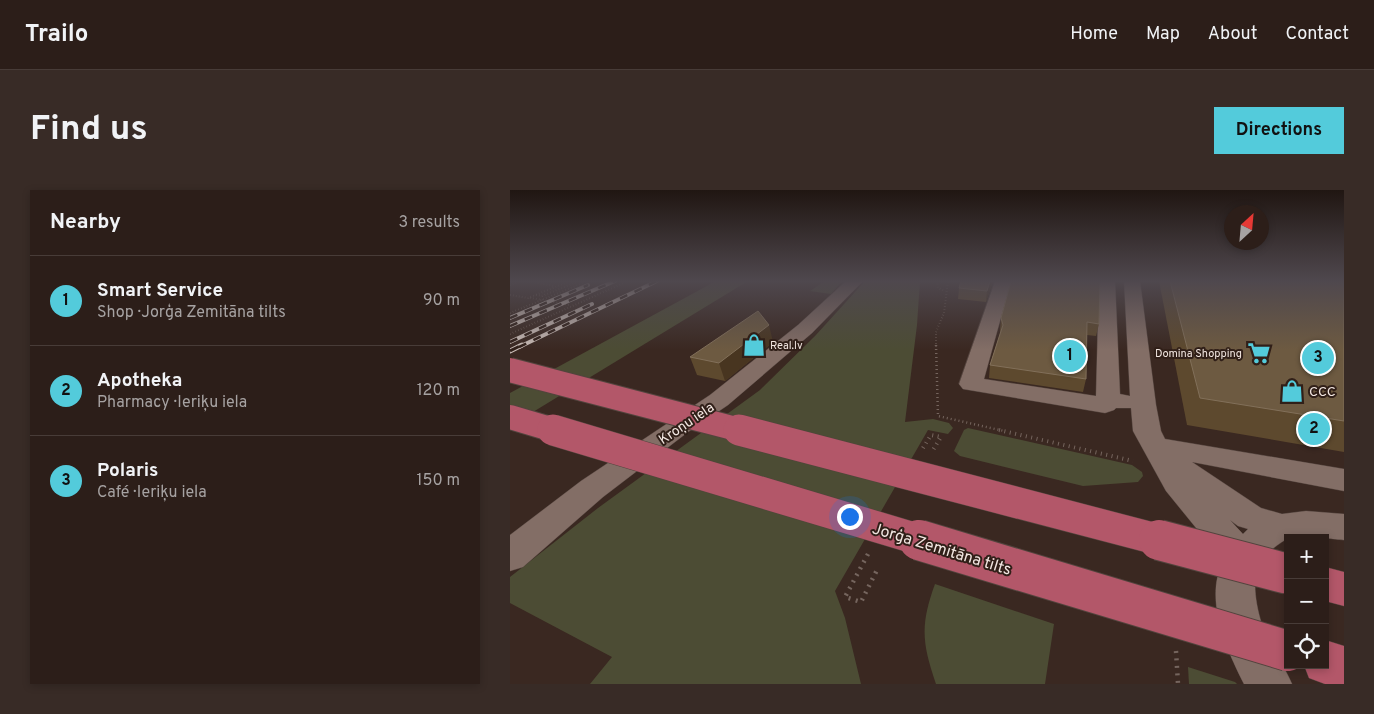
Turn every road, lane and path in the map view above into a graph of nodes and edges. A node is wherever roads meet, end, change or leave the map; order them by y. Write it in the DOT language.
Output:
graph roads {
  1 [pos="531,304"];
  2 [pos="565,304"];
  3 [pos="577,304"];
  4 [pos="831,304"];
  5 [pos="996,304"];
  6 [pos="1107,304"];
  7 [pos="1134,304"];
  8 [pos="571,305"];
  9 [pos="510,313"];
  10 [pos="554,314"];
  11 [pos="510,334"];
  12 [pos="510,370"];
  13 [pos="1108,399"];
  14 [pos="1143,404"];
  15 [pos="510,417"];
  16 [pos="1157,450"];
  17 [pos="932,453"];
  18 [pos="919,454"];
  19 [pos="1344,480"];
  20 [pos="1282,527"];
  21 [pos="1344,527"];
  22 [pos="510,556"];
  23 [pos="1243,558"];
  24 [pos="865,559"];
  25 [pos="878,568"];
  26 [pos="1284,573"];
  27 [pos="1329,585"];
  28 [pos="1344,589"];
  29 [pos="1284,650"];
  30 [pos="1329,663"];
  31 [pos="1344,668"];
  32 [pos="1269,684"];
  1 -- 9 [label="path"];
  2 -- 8 [label="path"];
  3 -- 10 [label="path"];
  4 -- 22 [label="street, Kroņu iela"];
  5 -- 13 [label="street"];
  6 -- 13 [label="street"];
  7 -- 14 [label="street"];
  8 -- 10 [label="path"];
  10 -- 11 [label="path"];
  12 -- 26 [label="main road, bridge"];
  13 -- 14 [label="street"];
  14 -- 16 [label="street"];
  15 -- 29 [label="main road, Jorģa Zemitāna tilts, bridge"];
  16 -- 19 [label="street"];
  16 -- 20 [label="street"];
  16 -- 23 [label="street"];
  17 -- 18 [label="path"];
  20 -- 21 [label="street"];
  20 -- 23 [label="street"];
  23 -- 32 [label="street"];
  24 -- 25 [label="path"];
  27 -- 28 [label="main road"];
  30 -- 31 [label="main road"];
}
